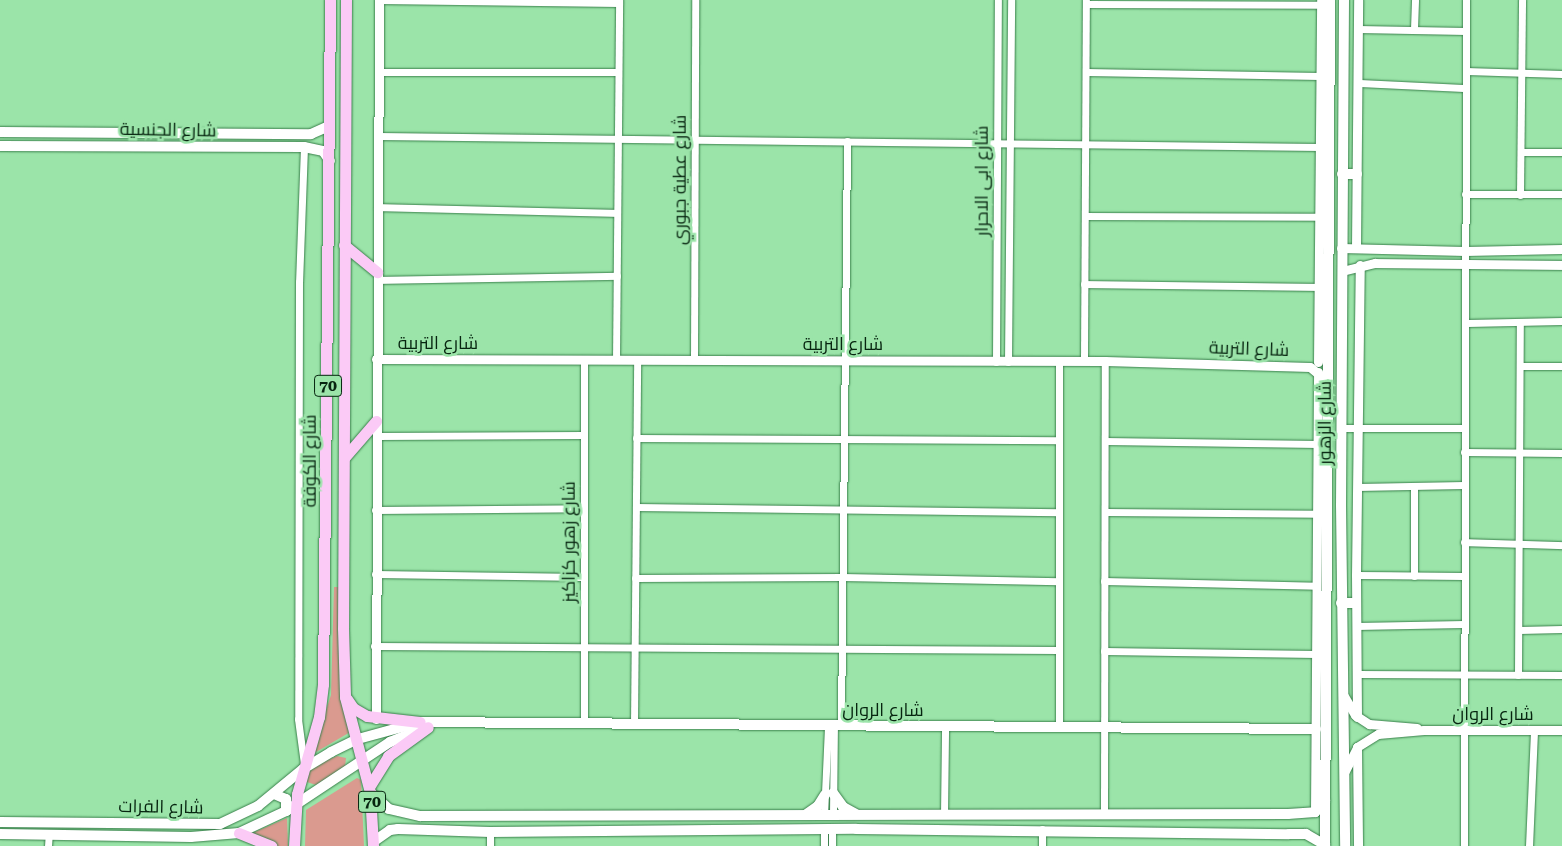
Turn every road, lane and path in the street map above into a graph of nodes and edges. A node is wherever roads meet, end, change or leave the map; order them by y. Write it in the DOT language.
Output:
graph roads {
  1 [pos="330,0"];
  2 [pos="346,0"];
  3 [pos="379,0"];
  4 [pos="695,0"];
  5 [pos="998,0"];
  6 [pos="1011,0"];
  7 [pos="1344,0"];
  8 [pos="1358,0"];
  9 [pos="1415,0"];
  10 [pos="1466,0"];
  11 [pos="1522,0"];
  12 [pos="619,1"];
  13 [pos="1086,2"];
  14 [pos="1324,2"];
  15 [pos="1358,29"];
  16 [pos="1414,29"];
  17 [pos="1466,31"];
  18 [pos="1343,44"];
  19 [pos="1330,45"];
  20 [pos="1342,71"];
  21 [pos="378,72"];
  22 [pos="618,72"];
  23 [pos="1086,72"];
  24 [pos="1466,72"];
  25 [pos="1522,72"];
  26 [pos="1325,74"];
  27 [pos="1562,74"];
  28 [pos="1358,83"];
  29 [pos="1466,88"];
  30 [pos="346,118"];
  31 [pos="330,125"];
  32 [pos="0,132"];
  33 [pos="213,133"];
  34 [pos="304,134"];
  35 [pos="378,136"];
  36 [pos="618,140"];
  37 [pos="695,141"];
  38 [pos="847,141"];
  39 [pos="1085,142"];
  40 [pos="996,144"];
  41 [pos="1010,144"];
  42 [pos="0,146"];
  43 [pos="214,147"];
  44 [pos="304,147"];
  45 [pos="1320,147"];
  46 [pos="1521,152"];
  47 [pos="1562,152"];
  48 [pos="330,161"];
  49 [pos="1324,173"];
  50 [pos="1342,174"];
  51 [pos="1357,174"];
  52 [pos="1465,194"];
  53 [pos="1562,194"];
  54 [pos="1520,195"];
  55 [pos="377,207"];
  56 [pos="617,213"];
  57 [pos="1085,216"];
  58 [pos="1319,217"];
  59 [pos="344,245"];
  60 [pos="1341,248"];
  61 [pos="1356,248"];
  62 [pos="1562,249"];
  63 [pos="1465,251"];
  64 [pos="1480,251"];
  65 [pos="1465,264"];
  66 [pos="1480,264"];
  67 [pos="1360,265"];
  68 [pos="1562,265"];
  69 [pos="1342,271"];
  70 [pos="377,276"];
  71 [pos="617,276"];
  72 [pos="1084,284"];
  73 [pos="1319,287"];
  74 [pos="1562,321"];
  75 [pos="1520,322"];
  76 [pos="1467,323"];
  77 [pos="1328,347"];
  78 [pos="376,359"];
  79 [pos="584,360"];
  80 [pos="616,360"];
  81 [pos="637,360"];
  82 [pos="694,360"];
  83 [pos="845,360"];
  84 [pos="1058,361"];
  85 [pos="1084,361"];
  86 [pos="1105,361"];
  87 [pos="996,362"];
  88 [pos="1008,362"];
  89 [pos="1522,366"];
  90 [pos="1562,366"];
  91 [pos="1316,367"];
  92 [pos="1328,382"];
  93 [pos="376,422"];
  94 [pos="1341,428"];
  95 [pos="1357,428"];
  96 [pos="1464,428"];
  97 [pos="584,435"];
  98 [pos="376,436"];
  99 [pos="636,438"];
  100 [pos="1058,440"];
  101 [pos="844,441"];
  102 [pos="1105,441"];
  103 [pos="1318,444"];
  104 [pos="1464,452"];
  105 [pos="1520,452"];
  106 [pos="1562,453"];
  107 [pos="344,458"];
  108 [pos="1341,483"];
  109 [pos="1328,485"];
  110 [pos="1464,485"];
  111 [pos="1414,486"];
  112 [pos="1357,487"];
  113 [pos="1341,505"];
  114 [pos="1327,506"];
  115 [pos="636,507"];
  116 [pos="584,508"];
  117 [pos="843,508"];
  118 [pos="375,510"];
  119 [pos="1059,512"];
  120 [pos="1105,512"];
  121 [pos="1317,514"];
  122 [pos="1464,542"];
  123 [pos="1520,544"];
  124 [pos="1562,545"];
  125 [pos="375,574"];
  126 [pos="1356,575"];
  127 [pos="842,576"];
  128 [pos="1414,576"];
  129 [pos="1464,576"];
  130 [pos="584,577"];
  131 [pos="635,578"];
  132 [pos="1059,581"];
  133 [pos="1104,581"];
  134 [pos="1317,586"];
  135 [pos="1356,602"];
  136 [pos="1341,603"];
  137 [pos="1464,624"];
  138 [pos="1356,626"];
  139 [pos="1562,629"];
  140 [pos="1519,630"];
  141 [pos="374,646"];
  142 [pos="583,647"];
  143 [pos="634,648"];
  144 [pos="842,649"];
  145 [pos="1059,650"];
  146 [pos="1104,651"];
  147 [pos="1316,654"];
  148 [pos="1357,674"];
  149 [pos="1463,675"];
  150 [pos="1518,675"];
  151 [pos="1562,675"];
  152 [pos="1321,682"];
  153 [pos="1342,690"];
  154 [pos="345,697"];
  155 [pos="1358,717"];
  156 [pos="376,719"];
  157 [pos="424,724"];
  158 [pos="584,724"];
  159 [pos="634,725"];
  160 [pos="834,726"];
  161 [pos="945,727"];
  162 [pos="1059,728"];
  163 [pos="1104,728"];
  164 [pos="1316,729"];
  165 [pos="1424,730"];
  166 [pos="1464,730"];
  167 [pos="1534,730"];
  168 [pos="1562,730"];
  169 [pos="358,739"];
  170 [pos="1357,747"];
  171 [pos="364,759"];
  172 [pos="304,767"];
  173 [pos="1344,779"];
  174 [pos="370,790"];
  175 [pos="274,794"];
  176 [pos="829,794"];
  177 [pos="1325,801"];
  178 [pos="291,808"];
  179 [pos="1315,812"];
  180 [pos="1104,813"];
  181 [pos="1259,814"];
  182 [pos="828,815"];
  183 [pos="859,815"];
  184 [pos="895,815"];
  185 [pos="944,815"];
  186 [pos="802,816"];
  187 [pos="604,817"];
  188 [pos="0,822"];
  189 [pos="605,829"];
  190 [pos="895,829"];
  191 [pos="828,830"];
  192 [pos="1042,830"];
  193 [pos="490,832"];
  194 [pos="239,833"];
  195 [pos="1260,833"];
  196 [pos="0,834"];
  197 [pos="48,834"];
  198 [pos="373,844"];
  199 [pos="1320,844"];
  200 [pos="48,846"];
  201 [pos="271,846"];
  202 [pos="294,846"];
  203 [pos="490,846"];
  204 [pos="824,846"];
  205 [pos="832,846"];
  206 [pos="1042,846"];
  207 [pos="1344,846"];
  208 [pos="1358,846"];
  209 [pos="1464,846"];
  210 [pos="1529,846"];
  1 -- 31 [label="highway, شارع الكوفة / 70"];
  2 -- 30 [label="highway, شارع الكوفة / 70"];
  3 -- 12 [label="street"];
  3 -- 21 [label="street"];
  4 -- 37 [label="street, شارع عطية جبوري"];
  5 -- 40 [label="street, شارع ابی الاحرار"];
  6 -- 41 [label="street, شارع ابی الاحرار"];
  7 -- 18 [label="main road, شارع الزهور"];
  8 -- 15 [label="street"];
  9 -- 16 [label="street"];
  10 -- 17 [label="street"];
  11 -- 25 [label="street"];
  12 -- 22 [label="street"];
  13 -- 14 [label="street"];
  13 -- 23 [label="street"];
  14 -- 19 [label="main road, شارع الزهور"];
  14 -- 26 [label="street"];
  15 -- 16 [label="street"];
  15 -- 28 [label="street"];
  16 -- 17 [label="street"];
  17 -- 24 [label="street"];
  18 -- 19 [label="main road"];
  18 -- 20 [label="main road, شارع الزهور"];
  19 -- 26 [label="main road, شارع الزهور"];
  20 -- 26 [label="main road"];
  20 -- 50 [label="main road, شارع الزهور"];
  21 -- 22 [label="street"];
  21 -- 35 [label="street"];
  22 -- 36 [label="street"];
  23 -- 26 [label="street"];
  23 -- 39 [label="street"];
  24 -- 25 [label="street"];
  24 -- 29 [label="street"];
  25 -- 27 [label="street"];
  25 -- 46 [label="street"];
  26 -- 45 [label="street"];
  26 -- 49 [label="main road, شارع الزهور"];
  28 -- 29 [label="street"];
  28 -- 51 [label="street"];
  29 -- 52 [label="street"];
  30 -- 31 [label="highway"];
  30 -- 59 [label="highway, شارع الكوفة / 70"];
  31 -- 34 [label="main road, شارع الجنسية"];
  31 -- 48 [label="highway, شارع الكوفة / 70"];
  32 -- 33 [label="main road, شارع الجنسية"];
  33 -- 34 [label="main road, شارع الجنسية"];
  33 -- 43 [label="main road"];
  34 -- 44 [label="main road"];
  35 -- 36 [label="street"];
  35 -- 55 [label="street"];
  36 -- 37 [label="street"];
  36 -- 56 [label="street"];
  37 -- 38 [label="street"];
  37 -- 82 [label="street, شارع عطية جبوري"];
  38 -- 40 [label="street"];
  38 -- 83 [label="street"];
  39 -- 41 [label="street"];
  39 -- 45 [label="street"];
  39 -- 57 [label="street"];
  40 -- 41 [label="street"];
  40 -- 87 [label="street, شارع ابی الاحرار"];
  41 -- 88 [label="street, شارع ابی الاحرار"];
  42 -- 43 [label="main road, شارع الجنسية"];
  43 -- 44 [label="main road, شارع الجنسية"];
  44 -- 48 [label="main road, شارع الجنسية"];
  44 -- 172 [label="street"];
  45 -- 49 [label="street"];
  46 -- 47 [label="street"];
  46 -- 54 [label="street"];
  48 -- 172 [label="highway, شارع الكوفة / 70"];
  49 -- 58 [label="street"];
  49 -- 77 [label="main road, شارع الزهور"];
  50 -- 51 [label="main road"];
  50 -- 60 [label="main road, شارع الزهور"];
  51 -- 61 [label="street"];
  52 -- 54 [label="street"];
  52 -- 63 [label="street"];
  53 -- 54 [label="street"];
  55 -- 56 [label="street"];
  55 -- 70 [label="street"];
  56 -- 71 [label="street"];
  57 -- 58 [label="street"];
  57 -- 72 [label="street"];
  58 -- 73 [label="street"];
  59 -- 70 [label="highway"];
  59 -- 107 [label="highway, شارع الكوفة / 70"];
  60 -- 61 [label="street"];
  60 -- 69 [label="main road, شارع الزهور"];
  61 -- 63 [label="street"];
  62 -- 64 [label="street"];
  63 -- 64 [label="street"];
  63 -- 65 [label="street"];
  64 -- 66 [label="street"];
  65 -- 66 [label="street"];
  65 -- 67 [label="street"];
  65 -- 76 [label="street"];
  66 -- 68 [label="street"];
  67 -- 69 [label="street"];
  67 -- 95 [label="street"];
  69 -- 94 [label="main road, شارع الزهور"];
  70 -- 71 [label="street"];
  70 -- 78 [label="street"];
  71 -- 80 [label="street"];
  72 -- 73 [label="street"];
  72 -- 85 [label="street"];
  73 -- 91 [label="street"];
  74 -- 75 [label="street"];
  75 -- 76 [label="street"];
  75 -- 89 [label="street"];
  76 -- 96 [label="street"];
  77 -- 91 [label="street"];
  77 -- 92 [label="main road, شارع الزهور"];
  78 -- 79 [label="street, شارع التربية"];
  78 -- 93 [label="street"];
  79 -- 80 [label="street, شارع التربية"];
  79 -- 97 [label="street, شارع زهور كزاكيز"];
  80 -- 81 [label="street, شارع التربية"];
  81 -- 82 [label="street, شارع التربية"];
  81 -- 99 [label="street"];
  82 -- 83 [label="street, شارع التربية"];
  83 -- 87 [label="street, شارع التربية"];
  83 -- 101 [label="street"];
  84 -- 85 [label="street, شارع التربية"];
  84 -- 88 [label="street, شارع التربية"];
  84 -- 100 [label="street"];
  85 -- 86 [label="street, شارع التربية"];
  86 -- 91 [label="street, شارع التربية"];
  86 -- 102 [label="street"];
  87 -- 88 [label="street, شارع التربية"];
  89 -- 90 [label="street"];
  89 -- 105 [label="street"];
  91 -- 92 [label="street"];
  91 -- 103 [label="street"];
  92 -- 109 [label="main road, شارع الزهور"];
  93 -- 98 [label="street"];
  93 -- 107 [label="highway"];
  94 -- 95 [label="street"];
  94 -- 108 [label="main road, شارع الزهور"];
  95 -- 96 [label="street"];
  95 -- 112 [label="street"];
  96 -- 104 [label="street"];
  97 -- 98 [label="street"];
  97 -- 116 [label="street, شارع زهور كزاكيز"];
  98 -- 118 [label="street"];
  99 -- 101 [label="street"];
  99 -- 115 [label="street"];
  100 -- 101 [label="street"];
  100 -- 119 [label="street"];
  101 -- 117 [label="street"];
  102 -- 103 [label="street"];
  102 -- 120 [label="street"];
  103 -- 121 [label="street"];
  104 -- 105 [label="street"];
  104 -- 110 [label="street"];
  105 -- 106 [label="street"];
  105 -- 123 [label="street"];
  107 -- 154 [label="highway, شارع الكوفة / 70"];
  108 -- 109 [label="main road"];
  108 -- 113 [label="main road, شارع الزهور"];
  109 -- 114 [label="main road, شارع الزهور"];
  110 -- 111 [label="street"];
  110 -- 122 [label="street"];
  111 -- 112 [label="street"];
  111 -- 128 [label="street"];
  112 -- 126 [label="street"];
  113 -- 114 [label="main road"];
  113 -- 136 [label="main road, شارع الزهور"];
  114 -- 152 [label="main road, شارع الزهور"];
  115 -- 117 [label="street"];
  115 -- 131 [label="street"];
  116 -- 118 [label="street"];
  116 -- 130 [label="street, شارع زهور كزاكيز"];
  117 -- 119 [label="street"];
  117 -- 127 [label="street"];
  118 -- 125 [label="street"];
  119 -- 132 [label="street"];
  120 -- 121 [label="street"];
  120 -- 133 [label="street"];
  121 -- 134 [label="street"];
  122 -- 123 [label="street"];
  122 -- 129 [label="street"];
  123 -- 124 [label="street"];
  123 -- 140 [label="street"];
  125 -- 130 [label="street"];
  125 -- 141 [label="street"];
  126 -- 128 [label="street"];
  126 -- 135 [label="street"];
  127 -- 131 [label="street"];
  127 -- 132 [label="street"];
  127 -- 144 [label="street"];
  128 -- 129 [label="street"];
  129 -- 137 [label="street"];
  130 -- 142 [label="street, شارع زهور كزاكيز"];
  131 -- 143 [label="street"];
  132 -- 145 [label="street"];
  133 -- 134 [label="street"];
  133 -- 146 [label="street"];
  134 -- 147 [label="street"];
  135 -- 136 [label="main road"];
  135 -- 138 [label="street"];
  136 -- 153 [label="main road, شارع الزهور"];
  137 -- 138 [label="street"];
  137 -- 149 [label="street"];
  138 -- 148 [label="street"];
  139 -- 140 [label="street"];
  140 -- 150 [label="street"];
  141 -- 142 [label="street"];
  141 -- 156 [label="street"];
  142 -- 143 [label="street"];
  142 -- 158 [label="street, شارع زهور كزاكيز"];
  143 -- 144 [label="street"];
  143 -- 159 [label="street"];
  144 -- 145 [label="street"];
  144 -- 160 [label="street"];
  145 -- 162 [label="street"];
  146 -- 147 [label="street"];
  146 -- 163 [label="street"];
  147 -- 152 [label="street"];
  148 -- 149 [label="street"];
  148 -- 155 [label="street"];
  149 -- 150 [label="street"];
  149 -- 166 [label="street"];
  150 -- 151 [label="street"];
  152 -- 164 [label="street"];
  152 -- 177 [label="main road, شارع الزهور"];
  153 -- 155 [label="street"];
  153 -- 173 [label="main road, شارع الزهور"];
  154 -- 156 [label="highway"];
  154 -- 169 [label="highway, شارع الكوفة / 70"];
  155 -- 165 [label="street, شارع الروان"];
  156 -- 157 [label="highway"];
  157 -- 158 [label="main road, شارع الروان"];
  157 -- 169 [label="main road, شارع الروان"];
  157 -- 171 [label="main road, شارع الروان"];
  157 -- 174 [label="highway"];
  158 -- 159 [label="main road, شارع الروان"];
  159 -- 160 [label="main road, شارع الروان"];
  160 -- 161 [label="main road, شارع الروان"];
  160 -- 176 [label="street"];
  161 -- 162 [label="main road, شارع الروان"];
  161 -- 185 [label="street"];
  162 -- 163 [label="main road, شارع الروان"];
  163 -- 164 [label="main road, شارع الروان"];
  163 -- 180 [label="street"];
  164 -- 179 [label="street"];
  165 -- 166 [label="street, شارع الروان"];
  165 -- 170 [label="street, شارع الروان"];
  166 -- 167 [label="street, شارع الروان"];
  166 -- 209 [label="street"];
  167 -- 168 [label="street, شارع الروان"];
  167 -- 210 [label="street"];
  169 -- 171 [label="highway, شارع الكوفة / 70"];
  169 -- 172 [label="main road, شارع الروان"];
  170 -- 173 [label="street"];
  170 -- 208 [label="street"];
  171 -- 174 [label="highway, 70"];
  171 -- 178 [label="main road, شارع الروان"];
  172 -- 175 [label="main road, شارع الفرات"];
  172 -- 178 [label="highway, 70"];
  173 -- 207 [label="main road, شارع الزهور"];
  174 -- 187 [label="main road"];
  174 -- 198 [label="highway, 70"];
  175 -- 178 [label="main road"];
  175 -- 188 [label="main road, شارع الفرات"];
  176 -- 182 [label="street"];
  176 -- 183 [label="main road"];
  176 -- 186 [label="main road"];
  177 -- 179 [label="main road"];
  177 -- 199 [label="main road, شارع الزهور"];
  178 -- 194 [label="main road, شارع الفرات"];
  178 -- 202 [label="highway, 70"];
  179 -- 181 [label="main road"];
  180 -- 181 [label="main road"];
  180 -- 185 [label="main road"];
  181 -- 195 [label="main road"];
  182 -- 183 [label="main road"];
  182 -- 186 [label="main road"];
  183 -- 184 [label="main road"];
  184 -- 185 [label="main road"];
  184 -- 190 [label="main road"];
  186 -- 187 [label="main road"];
  187 -- 189 [label="main road"];
  189 -- 191 [label="main road"];
  189 -- 193 [label="main road"];
  190 -- 191 [label="main road"];
  190 -- 192 [label="main road"];
  191 -- 204 [label="street"];
  191 -- 205 [label="street"];
  192 -- 195 [label="main road"];
  192 -- 206 [label="street"];
  193 -- 198 [label="main road"];
  193 -- 203 [label="street"];
  194 -- 197 [label="main road, شارع الفرات"];
  194 -- 201 [label="highway"];
  195 -- 199 [label="main road"];
  196 -- 197 [label="main road, شارع الفرات"];
  197 -- 200 [label="street"];
}
